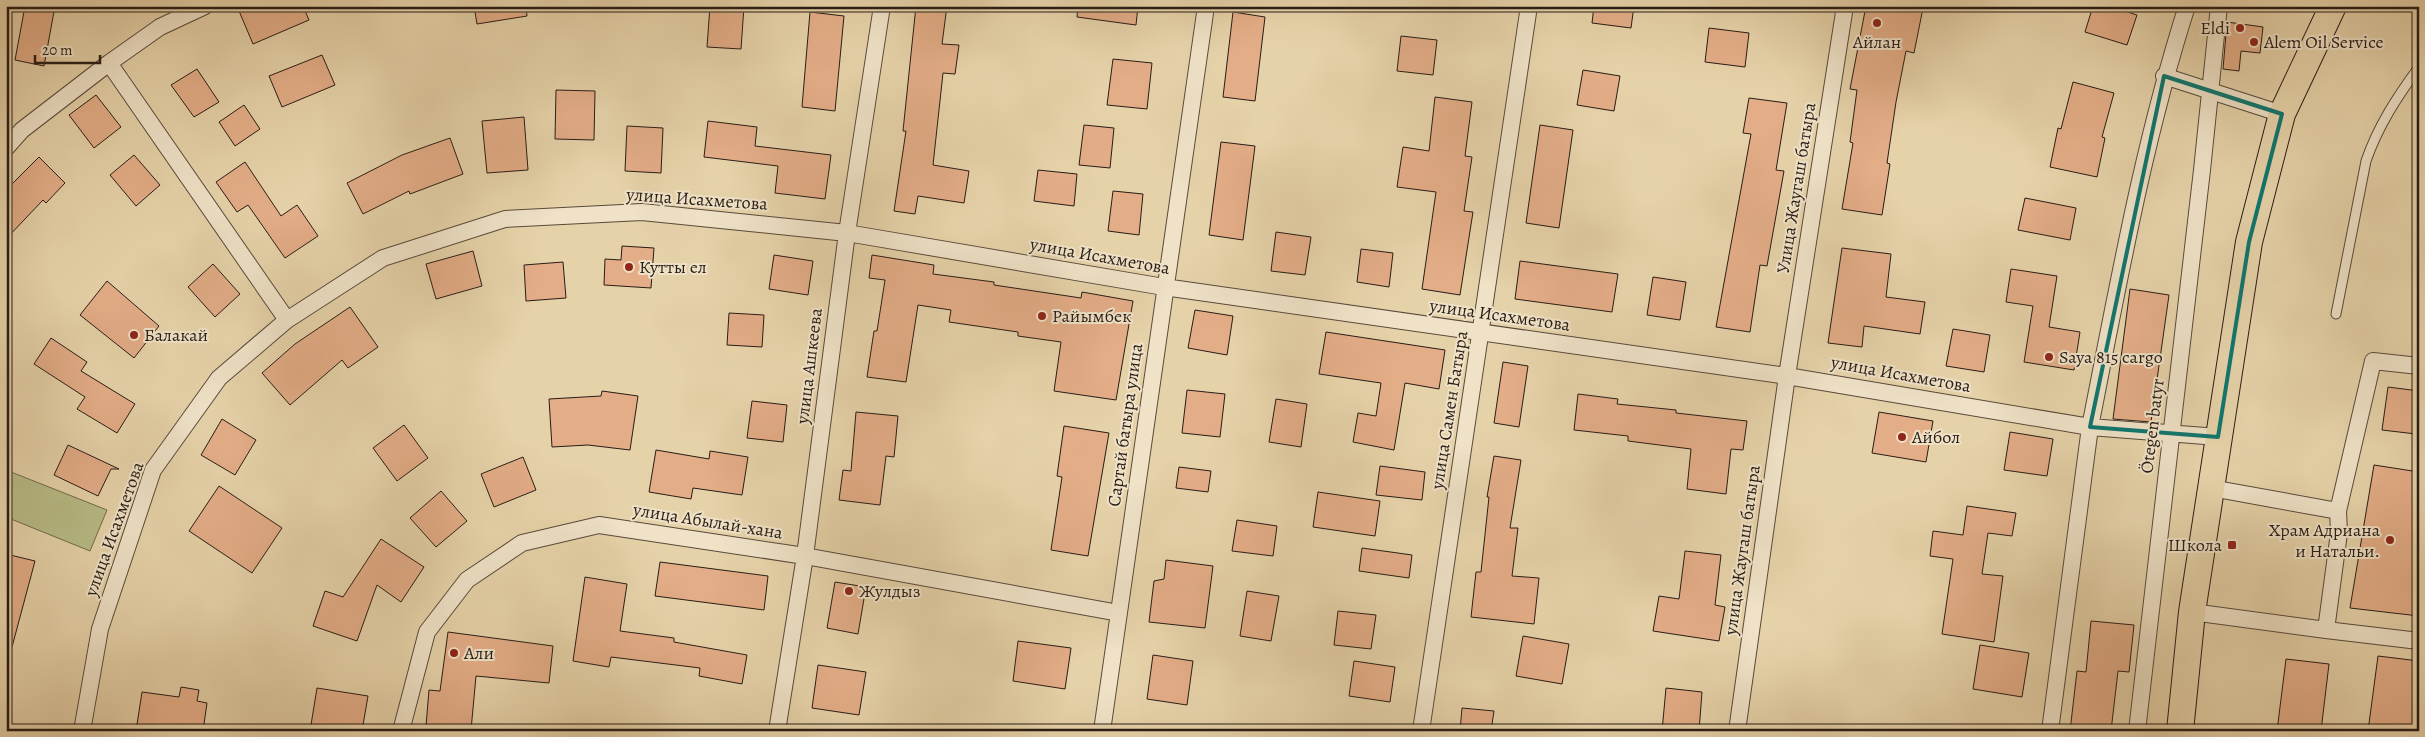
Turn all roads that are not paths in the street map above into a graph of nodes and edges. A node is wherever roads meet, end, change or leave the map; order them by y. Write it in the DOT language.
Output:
graph roads {
  1 [pos="205,6"];
  2 [pos="882,6"];
  3 [pos="1206,6"];
  4 [pos="1528,6"];
  5 [pos="1845,6"];
  6 [pos="2187,6"];
  7 [pos="2219,6"];
  8 [pos="2333,6"];
  9 [pos="109,63"];
  10 [pos="2419,67"];
  11 [pos="2164,76"];
  12 [pos="2282,114"];
  13 [pos="6,148"];
  14 [pos="846,233"];
  15 [pos="1164,287"];
  16 [pos="2336,314"];
  17 [pos="287,320"];
  18 [pos="1482,333"];
  19 [pos="2419,366"];
  20 [pos="1787,376"];
  21 [pos="2090,426"];
  22 [pos="2218,437"];
  23 [pos="2211,488"];
  24 [pos="2338,511"];
  25 [pos="805,556"];
  26 [pos="2192,612"];
  27 [pos="1119,613"];
  28 [pos="2326,630"];
  29 [pos="2419,641"];
  30 [pos="82,731"];
  31 [pos="401,731"];
  32 [pos="777,731"];
  33 [pos="1102,731"];
  34 [pos="1420,731"];
  35 [pos="1737,731"];
  36 [pos="2050,731"];
  37 [pos="2137,731"];
  38 [pos="2180,731"];
  1 -- 9 [label="street"];
  2 -- 14 [label="street, улица Ашкеева"];
  3 -- 15 [label="street, Сартай батыра улица"];
  4 -- 18 [label="street, улица Самен Батыра"];
  5 -- 20 [label="street, Улица Жаугаш батыра"];
  6 -- 11 [label="street"];
  7 -- 37 [label="street, Ötegen batyr"];
  8 -- 12 [label="main road"];
  9 -- 13 [label="street"];
  9 -- 17 [label="street"];
  10 -- 16 [label="lane"];
  11 -- 12 [label="street"];
  11 -- 21 [label="street"];
  12 -- 22 [label="main road"];
  14 -- 15 [label="street, улица Исахметова"];
  14 -- 17 [label="street, улица Исахметова"];
  14 -- 25 [label="street, улица Ашкеева"];
  15 -- 18 [label="street, улица Исахметова"];
  15 -- 27 [label="street, Сартай батыра улица"];
  17 -- 30 [label="street, улица Исахметова"];
  18 -- 20 [label="street, улица Исахметова"];
  18 -- 34 [label="street, улица Самен Батыра"];
  19 -- 24 [label="street"];
  20 -- 21 [label="street, улица Исахметова"];
  20 -- 35 [label="street, улица Жаугаш батыра"];
  21 -- 22 [label="street, улица Исахметова"];
  21 -- 36 [label="street"];
  22 -- 23 [label="main road"];
  23 -- 24 [label="street"];
  23 -- 26 [label="main road"];
  24 -- 28 [label="street"];
  25 -- 27 [label="street, улица Абылай-хана"];
  25 -- 31 [label="street, улица Абылай-хана"];
  25 -- 32 [label="street, улица Ашкеева"];
  26 -- 28 [label="street"];
  26 -- 38 [label="main road"];
  27 -- 33 [label="street, Сартай батыра улица"];
  28 -- 29 [label="street"];
}
